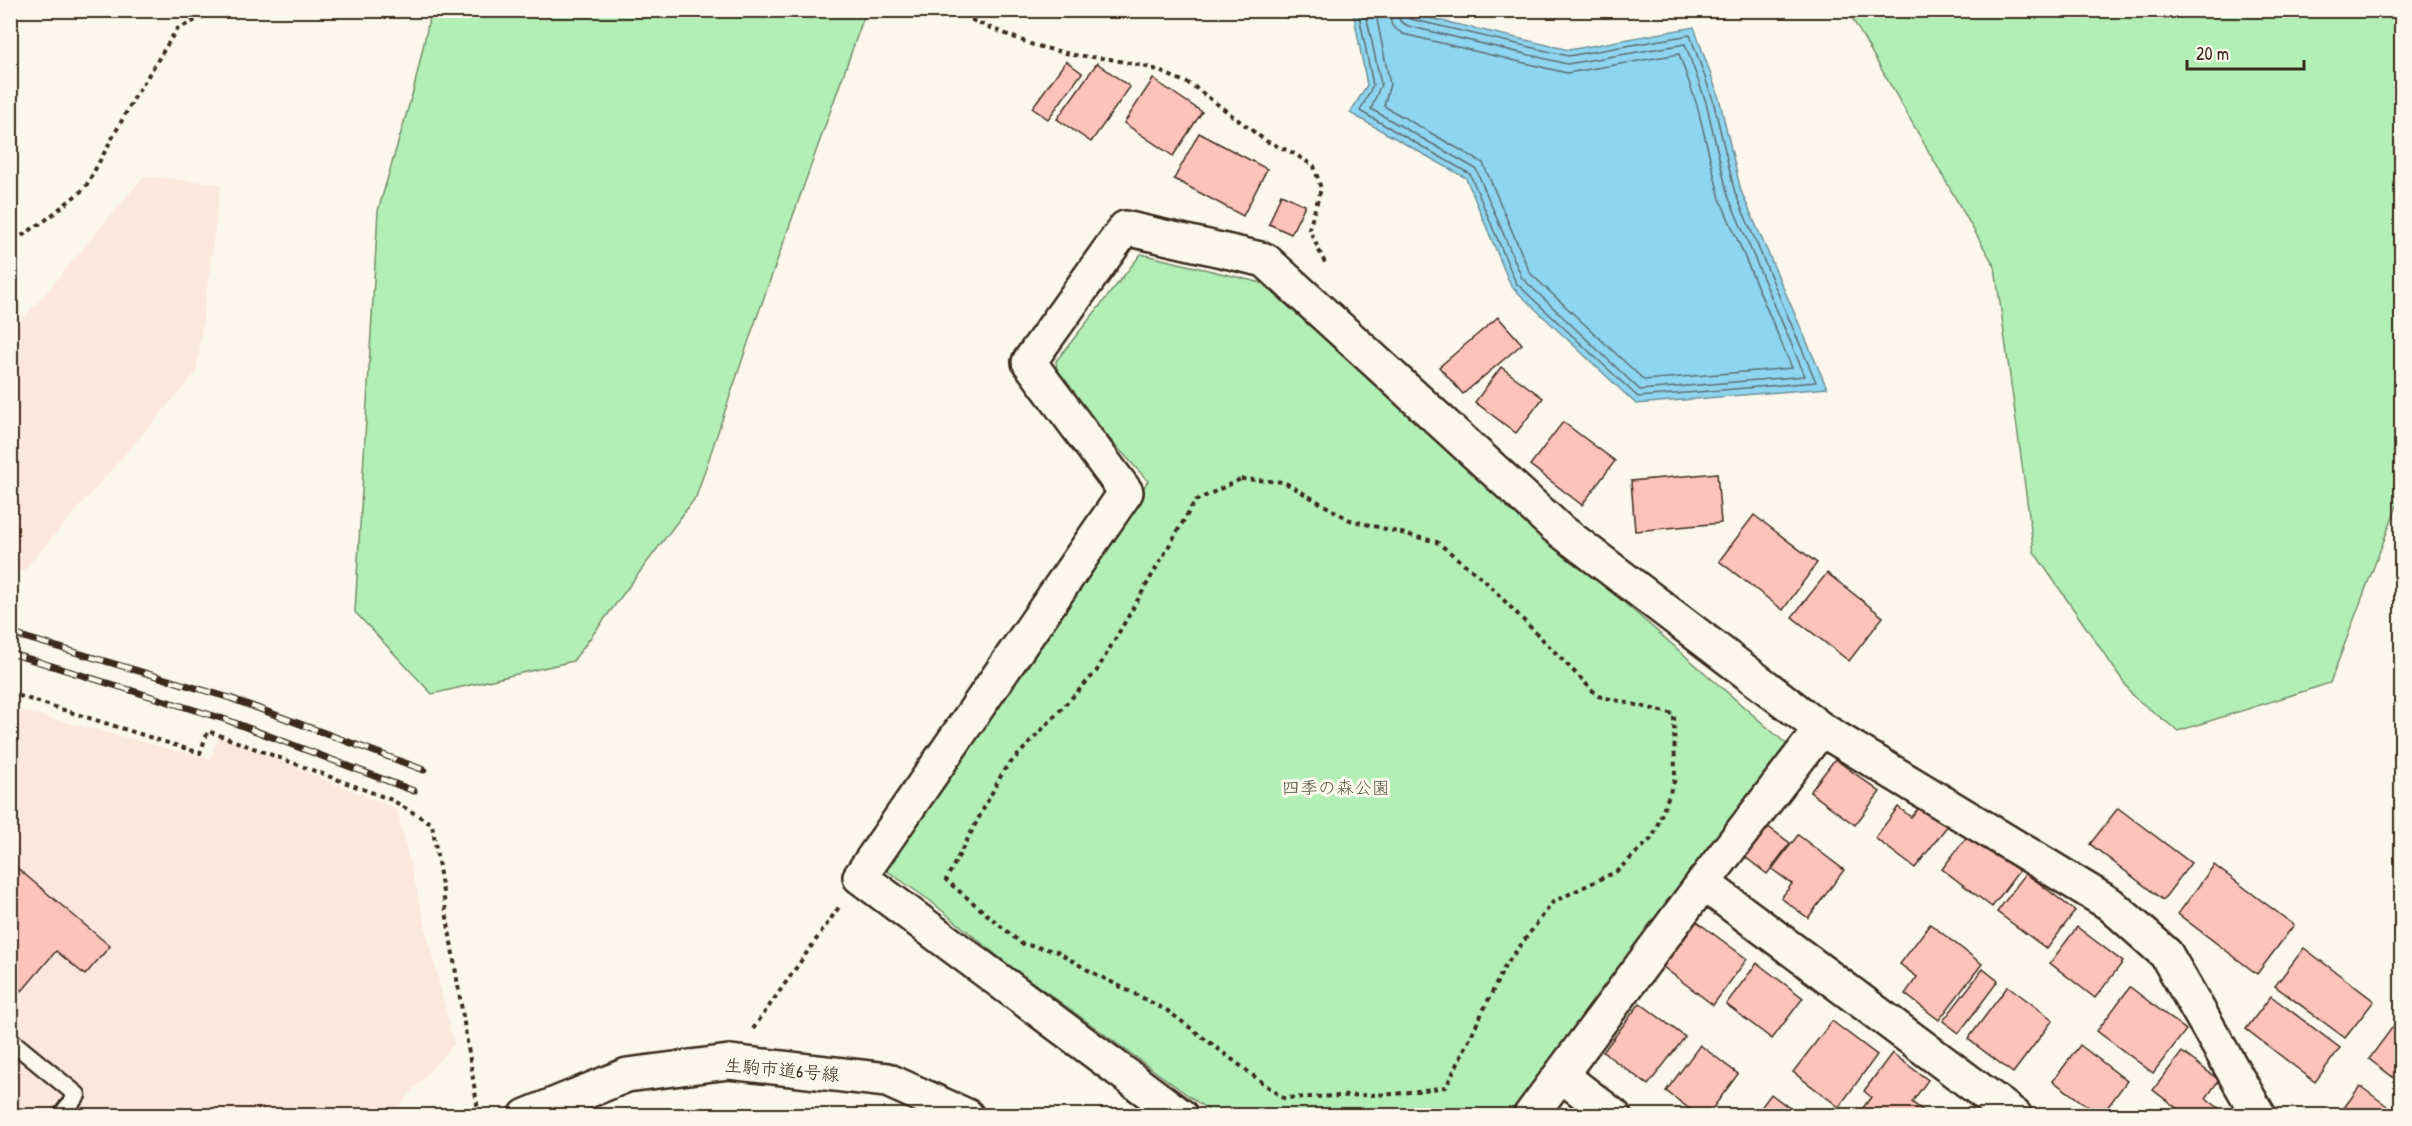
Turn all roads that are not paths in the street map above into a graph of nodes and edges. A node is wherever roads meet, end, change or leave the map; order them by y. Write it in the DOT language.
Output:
graph roads {
  1 [pos="1821,729"];
  2 [pos="1703,882"];
  3 [pos="10,1040"];
  4 [pos="1561,1075"];
  5 [pos="956,1113"];
  6 [pos="61,1116"];
  7 [pos="526,1116"];
  8 [pos="1181,1116"];
  9 [pos="1530,1116"];
  10 [pos="1614,1116"];
  11 [pos="2015,1116"];
  12 [pos="2259,1116"];
  1 -- 2 [label="street"];
  1 -- 8 [label="street"];
  1 -- 12 [label="street"];
  2 -- 4 [label="street"];
  2 -- 11 [label="street"];
  3 -- 6 [label="lane"];
  4 -- 9 [label="street"];
  4 -- 10 [label="street"];
  5 -- 7 [label="street, 生駒市道6号線"];
}
